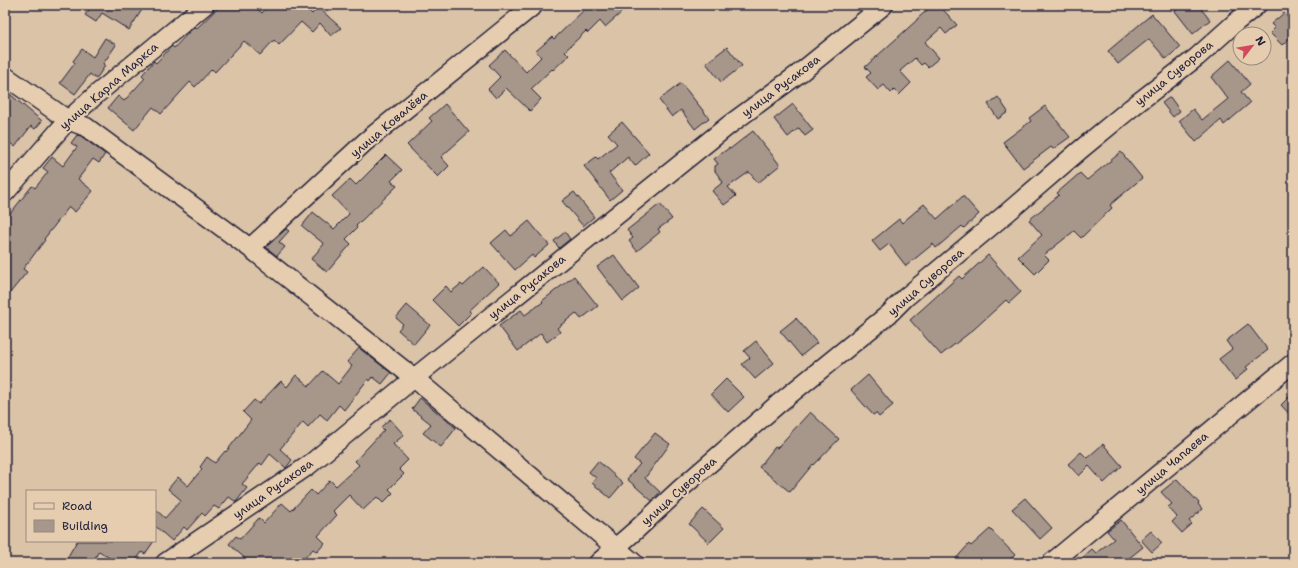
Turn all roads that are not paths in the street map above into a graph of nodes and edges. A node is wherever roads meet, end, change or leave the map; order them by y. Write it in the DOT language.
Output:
graph roads {
  1 [pos="205,5"];
  2 [pos="534,5"];
  3 [pos="884,5"];
  4 [pos="1257,5"];
  5 [pos="5,76"];
  6 [pos="68,120"];
  7 [pos="5,193"];
  8 [pos="250,248"];
  9 [pos="1293,363"];
  10 [pos="414,378"];
  11 [pos="615,547"];
  12 [pos="165,563"];
  13 [pos="598,563"];
  14 [pos="634,563"];
  15 [pos="1051,563"];
  1 -- 6 [label="street, улица Карла Маркса"];
  2 -- 8 [label="street, улица Ковалёва"];
  3 -- 10 [label="street, улица Русакова"];
  4 -- 11 [label="street, улица Суворова"];
  5 -- 6 [label="street"];
  6 -- 7 [label="street, улица Карла Маркса"];
  6 -- 8 [label="street"];
  8 -- 10 [label="street"];
  9 -- 15 [label="street, улица Чапаева"];
  10 -- 11 [label="street"];
  10 -- 12 [label="street, улица Русакова"];
  11 -- 13 [label="street, улица Суворова"];
  11 -- 14 [label="street"];
}
